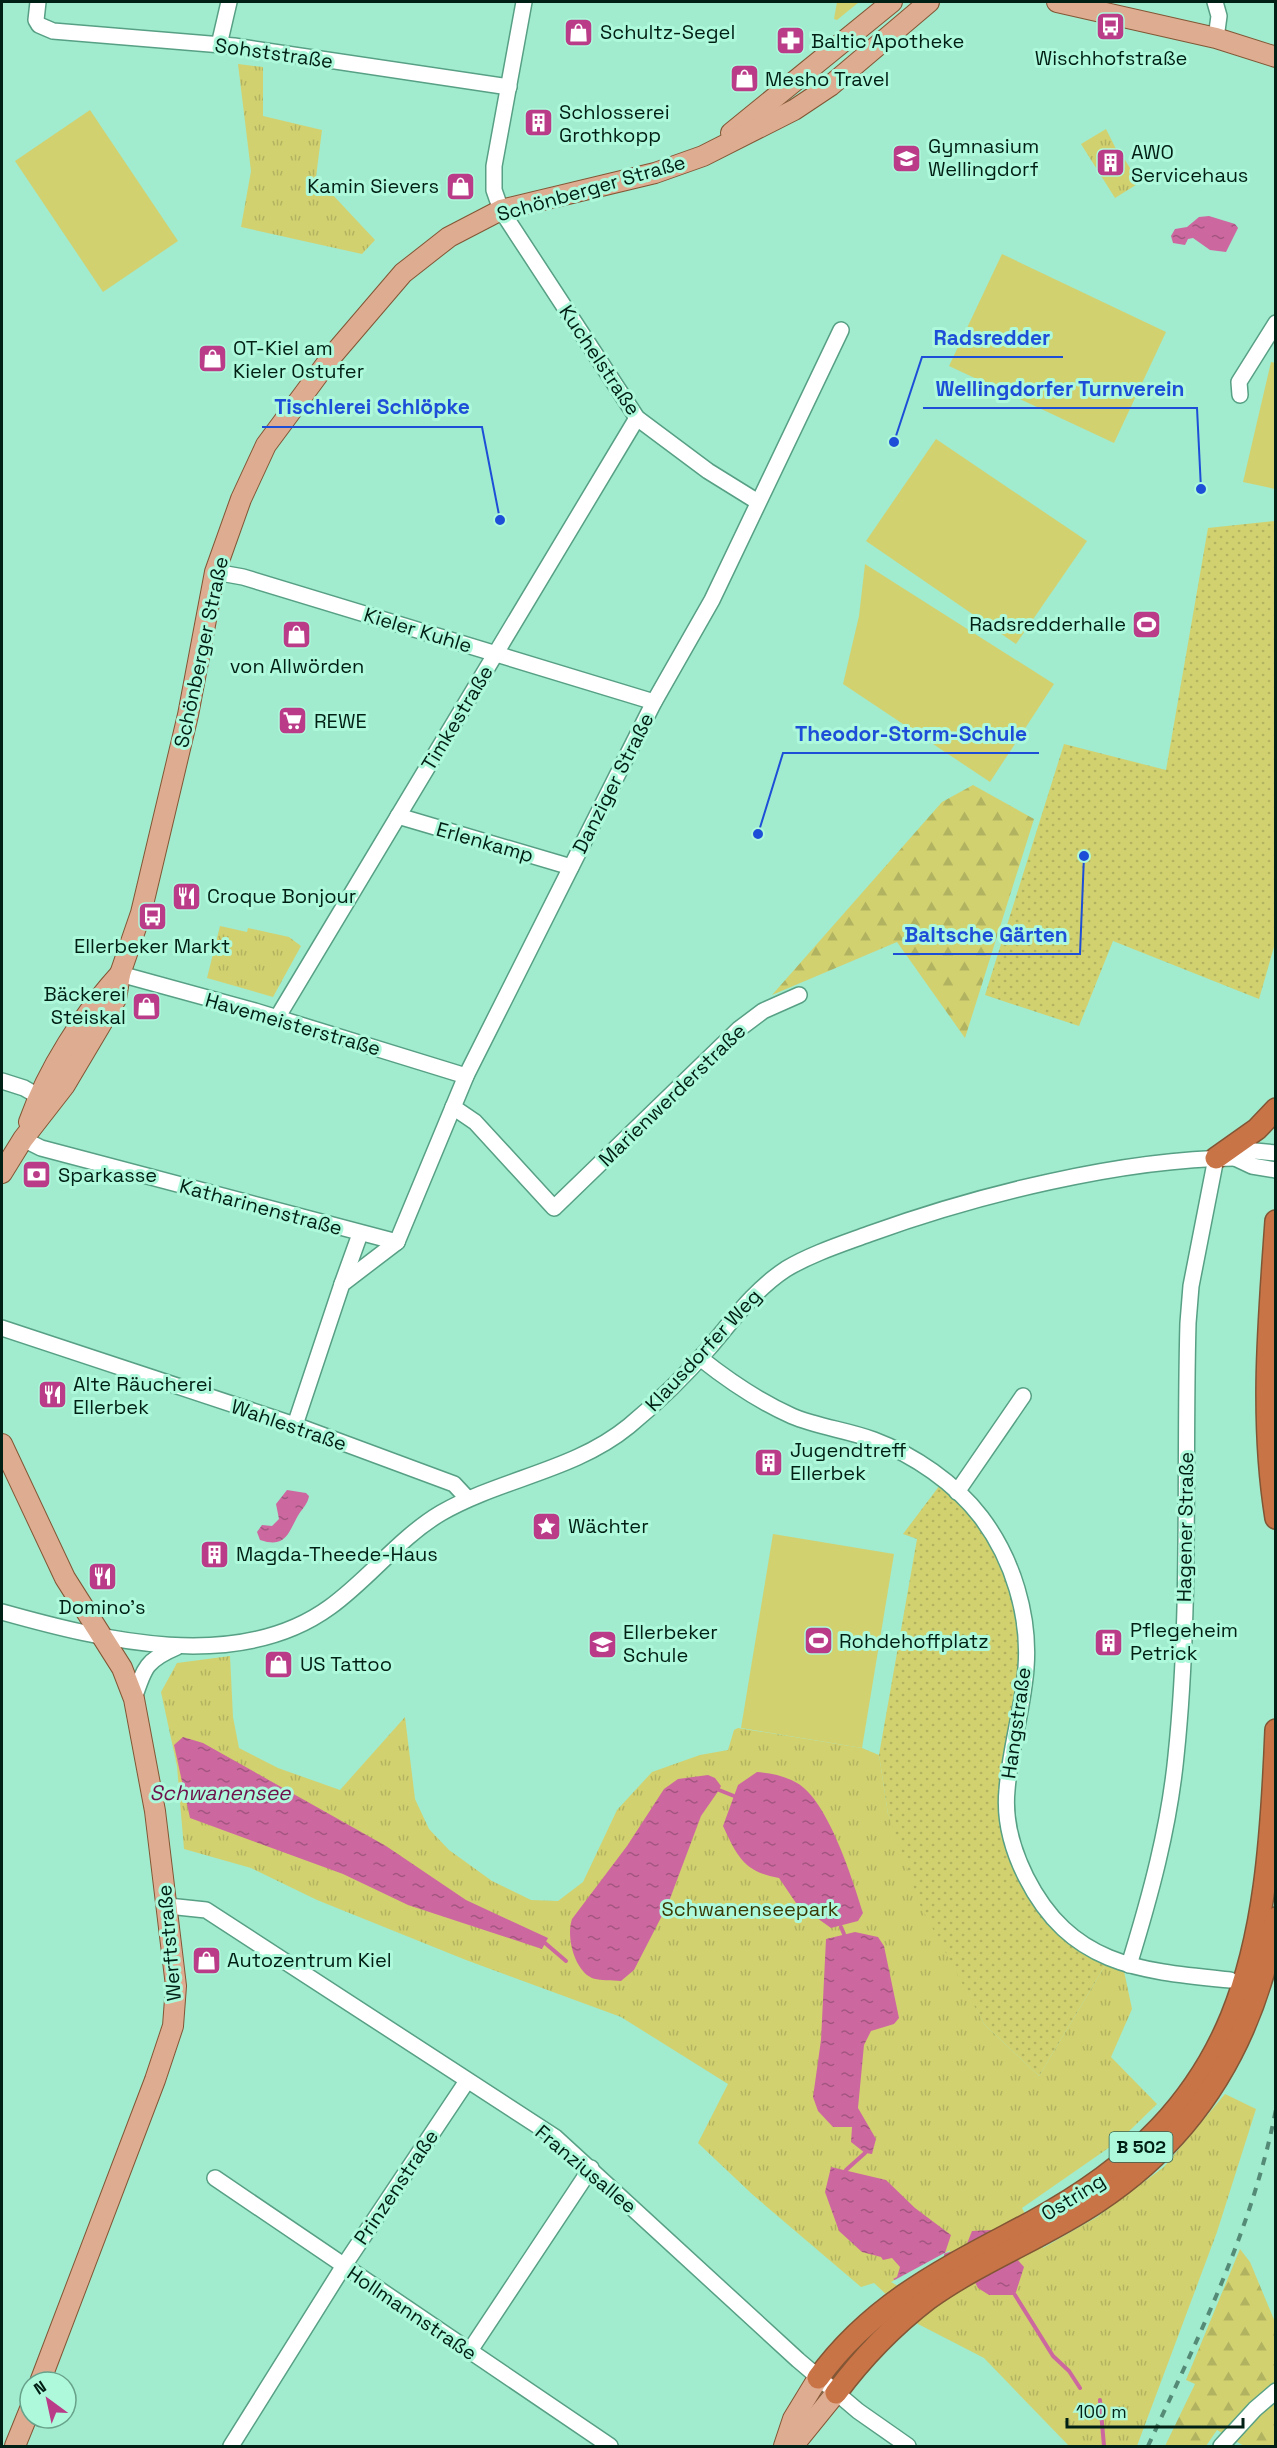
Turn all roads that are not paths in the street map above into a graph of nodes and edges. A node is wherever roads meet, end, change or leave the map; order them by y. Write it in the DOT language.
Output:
graph roads {
  1 [pos="38,2"];
  2 [pos="230,2"];
  3 [pos="524,2"];
  4 [pos="892,2"];
  5 [pos="929,2"];
  6 [pos="1057,2"];
  7 [pos="1215,2"];
  8 [pos="1216,38"];
  9 [pos="219,45"];
  10 [pos="1275,57"];
  11 [pos="508,87"];
  12 [pos="704,156"];
  13 [pos="501,210"];
  14 [pos="1275,323"];
  15 [pos="841,330"];
  16 [pos="1240,395"];
  17 [pos="637,418"];
  18 [pos="758,502"];
  19 [pos="215,572"];
  20 [pos="496,654"];
  21 [pos="654,702"];
  22 [pos="398,816"];
  23 [pos="572,867"];
  24 [pos="120,974"];
  25 [pos="799,995"];
  26 [pos="278,1018"];
  27 [pos="466,1076"];
  28 [pos="2,1081"];
  29 [pos="38,1096"];
  30 [pos="453,1107"];
  31 [pos="1275,1109"];
  32 [pos="23,1139"];
  33 [pos="1275,1153"];
  34 [pos="1225,1158"];
  35 [pos="1275,1170"];
  36 [pos="2,1173"];
  37 [pos="1275,1221"];
  38 [pos="360,1233"];
  39 [pos="397,1242"];
  40 [pos="342,1284"];
  41 [pos="2,1328"];
  42 [pos="700,1358"];
  43 [pos="1023,1396"];
  44 [pos="295,1425"];
  45 [pos="2,1429"];
  46 [pos="2,1444"];
  47 [pos="957,1492"];
  48 [pos="468,1499"];
  49 [pos="1275,1518"];
  50 [pos="2,1612"];
  51 [pos="101,1635"];
  52 [pos="181,1646"];
  53 [pos="134,1699"];
  54 [pos="1275,1730"];
  55 [pos="168,1906"];
  56 [pos="1275,1918"];
  57 [pos="1129,1965"];
  58 [pos="1230,1980"];
  59 [pos="467,2081"];
  60 [pos="591,2168"];
  61 [pos="216,2178"];
  62 [pos="1036,2229"];
  63 [pos="343,2267"];
  64 [pos="469,2352"];
  65 [pos="45,2370"];
  66 [pos="818,2378"];
  67 [pos="1275,2391"];
  68 [pos="836,2393"];
  69 [pos="21,2430"];
  70 [pos="15,2446"];
  71 [pos="231,2446"];
  72 [pos="610,2446"];
  73 [pos="784,2446"];
  74 [pos="793,2446"];
  75 [pos="908,2446"];
  76 [pos="1221,2446"];
  1 -- 9 [label="street, Sohststraße"];
  2 -- 9 [label="street"];
  3 -- 11 [label="street, Kuchelstraße"];
  4 -- 12 [label="main road, Schönberger Straße"];
  5 -- 12 [label="main road, Schönberger Straße"];
  6 -- 8 [label="main road"];
  7 -- 8 [label="street"];
  8 -- 10 [label="main road"];
  9 -- 11 [label="street, Sohststraße"];
  11 -- 13 [label="street, Kuchelstraße"];
  12 -- 13 [label="main road, Schönberger Straße"];
  13 -- 17 [label="street, Kuchelstraße"];
  13 -- 19 [label="main road, Schönberger Straße"];
  14 -- 16 [label="street"];
  15 -- 18 [label="street, Danziger Straße"];
  17 -- 18 [label="street, Kuchelstraße"];
  17 -- 20 [label="street, Timkestraße"];
  18 -- 21 [label="street, Danziger Straße"];
  19 -- 20 [label="street, Kieler Kuhle"];
  19 -- 24 [label="main road, Schönberger Straße"];
  20 -- 21 [label="street, Kieler Kuhle"];
  20 -- 22 [label="street, Timkestraße"];
  21 -- 23 [label="street, Danziger Straße"];
  22 -- 23 [label="street, Erlenkamp"];
  22 -- 26 [label="street, Timkestraße"];
  23 -- 27 [label="street, Danziger Straße"];
  24 -- 26 [label="street, Havemeisterstraße"];
  24 -- 29 [label="main road, Schönberger Straße"];
  24 -- 32 [label="main road, Schönberger Straße"];
  25 -- 30 [label="street, Marienwerderstraße"];
  26 -- 27 [label="street, Havemeisterstraße"];
  27 -- 30 [label="street, Danziger Straße"];
  28 -- 29 [label="street"];
  29 -- 32 [label="main road, Schönberger Straße"];
  30 -- 39 [label="street, Danziger Straße"];
  31 -- 34 [label="highway"];
  32 -- 36 [label="main road, Schönberger Straße"];
  32 -- 38 [label="street, Katharinenstraße"];
  33 -- 34 [label="street, Klausdorfer Weg"];
  34 -- 35 [label="street, Klausdorfer Weg"];
  34 -- 42 [label="street, Klausdorfer Weg"];
  34 -- 57 [label="street, Hagener Straße"];
  37 -- 49 [label="highway"];
  38 -- 39 [label="street, Katharinenstraße"];
  38 -- 40 [label="street"];
  39 -- 40 [label="street"];
  40 -- 44 [label="street"];
  41 -- 44 [label="street, Wahlestraße"];
  42 -- 47 [label="street, Hangstraße"];
  42 -- 48 [label="street, Klausdorfer Weg"];
  43 -- 47 [label="street"];
  44 -- 48 [label="street, Wahlestraße"];
  45 -- 51 [label="main road, Werftstraße"];
  46 -- 51 [label="main road, Werftstraße"];
  47 -- 57 [label="street, Hangstraße"];
  48 -- 52 [label="street, Klausdorfer Weg"];
  50 -- 51 [label="street, Klausdorfer Weg"];
  51 -- 52 [label="street, Klausdorfer Weg"];
  51 -- 53 [label="main road, Werftstraße"];
  52 -- 53 [label="street, Klausdorfer Weg"];
  53 -- 55 [label="main road, Werftstraße"];
  54 -- 62 [label="highway, Ostring / B 502"];
  55 -- 59 [label="street, Franziusallee"];
  55 -- 65 [label="main road, Werftstraße"];
  56 -- 62 [label="highway, Ostring / B 502"];
  57 -- 58 [label="street, Hangstraße"];
  59 -- 60 [label="street, Franziusallee"];
  59 -- 63 [label="street, Prinzenstraße"];
  60 -- 64 [label="street"];
  60 -- 66 [label="street, Franziusallee"];
  61 -- 63 [label="street, Hollmannstraße"];
  62 -- 66 [label="highway, Ostring / B 502"];
  62 -- 68 [label="highway, Ostring / B 502"];
  63 -- 64 [label="street, Hollmannstraße"];
  63 -- 71 [label="street, Prinzenstraße"];
  64 -- 72 [label="street, Hollmannstraße"];
  66 -- 68 [label="street, Franziusallee"];
  66 -- 73 [label="main road, Ostring / B 502"];
  67 -- 76 [label="street"];
  68 -- 74 [label="main road, Ostring / B 502"];
  68 -- 75 [label="street, Franziusallee"];
  69 -- 70 [label="main road"];
}
